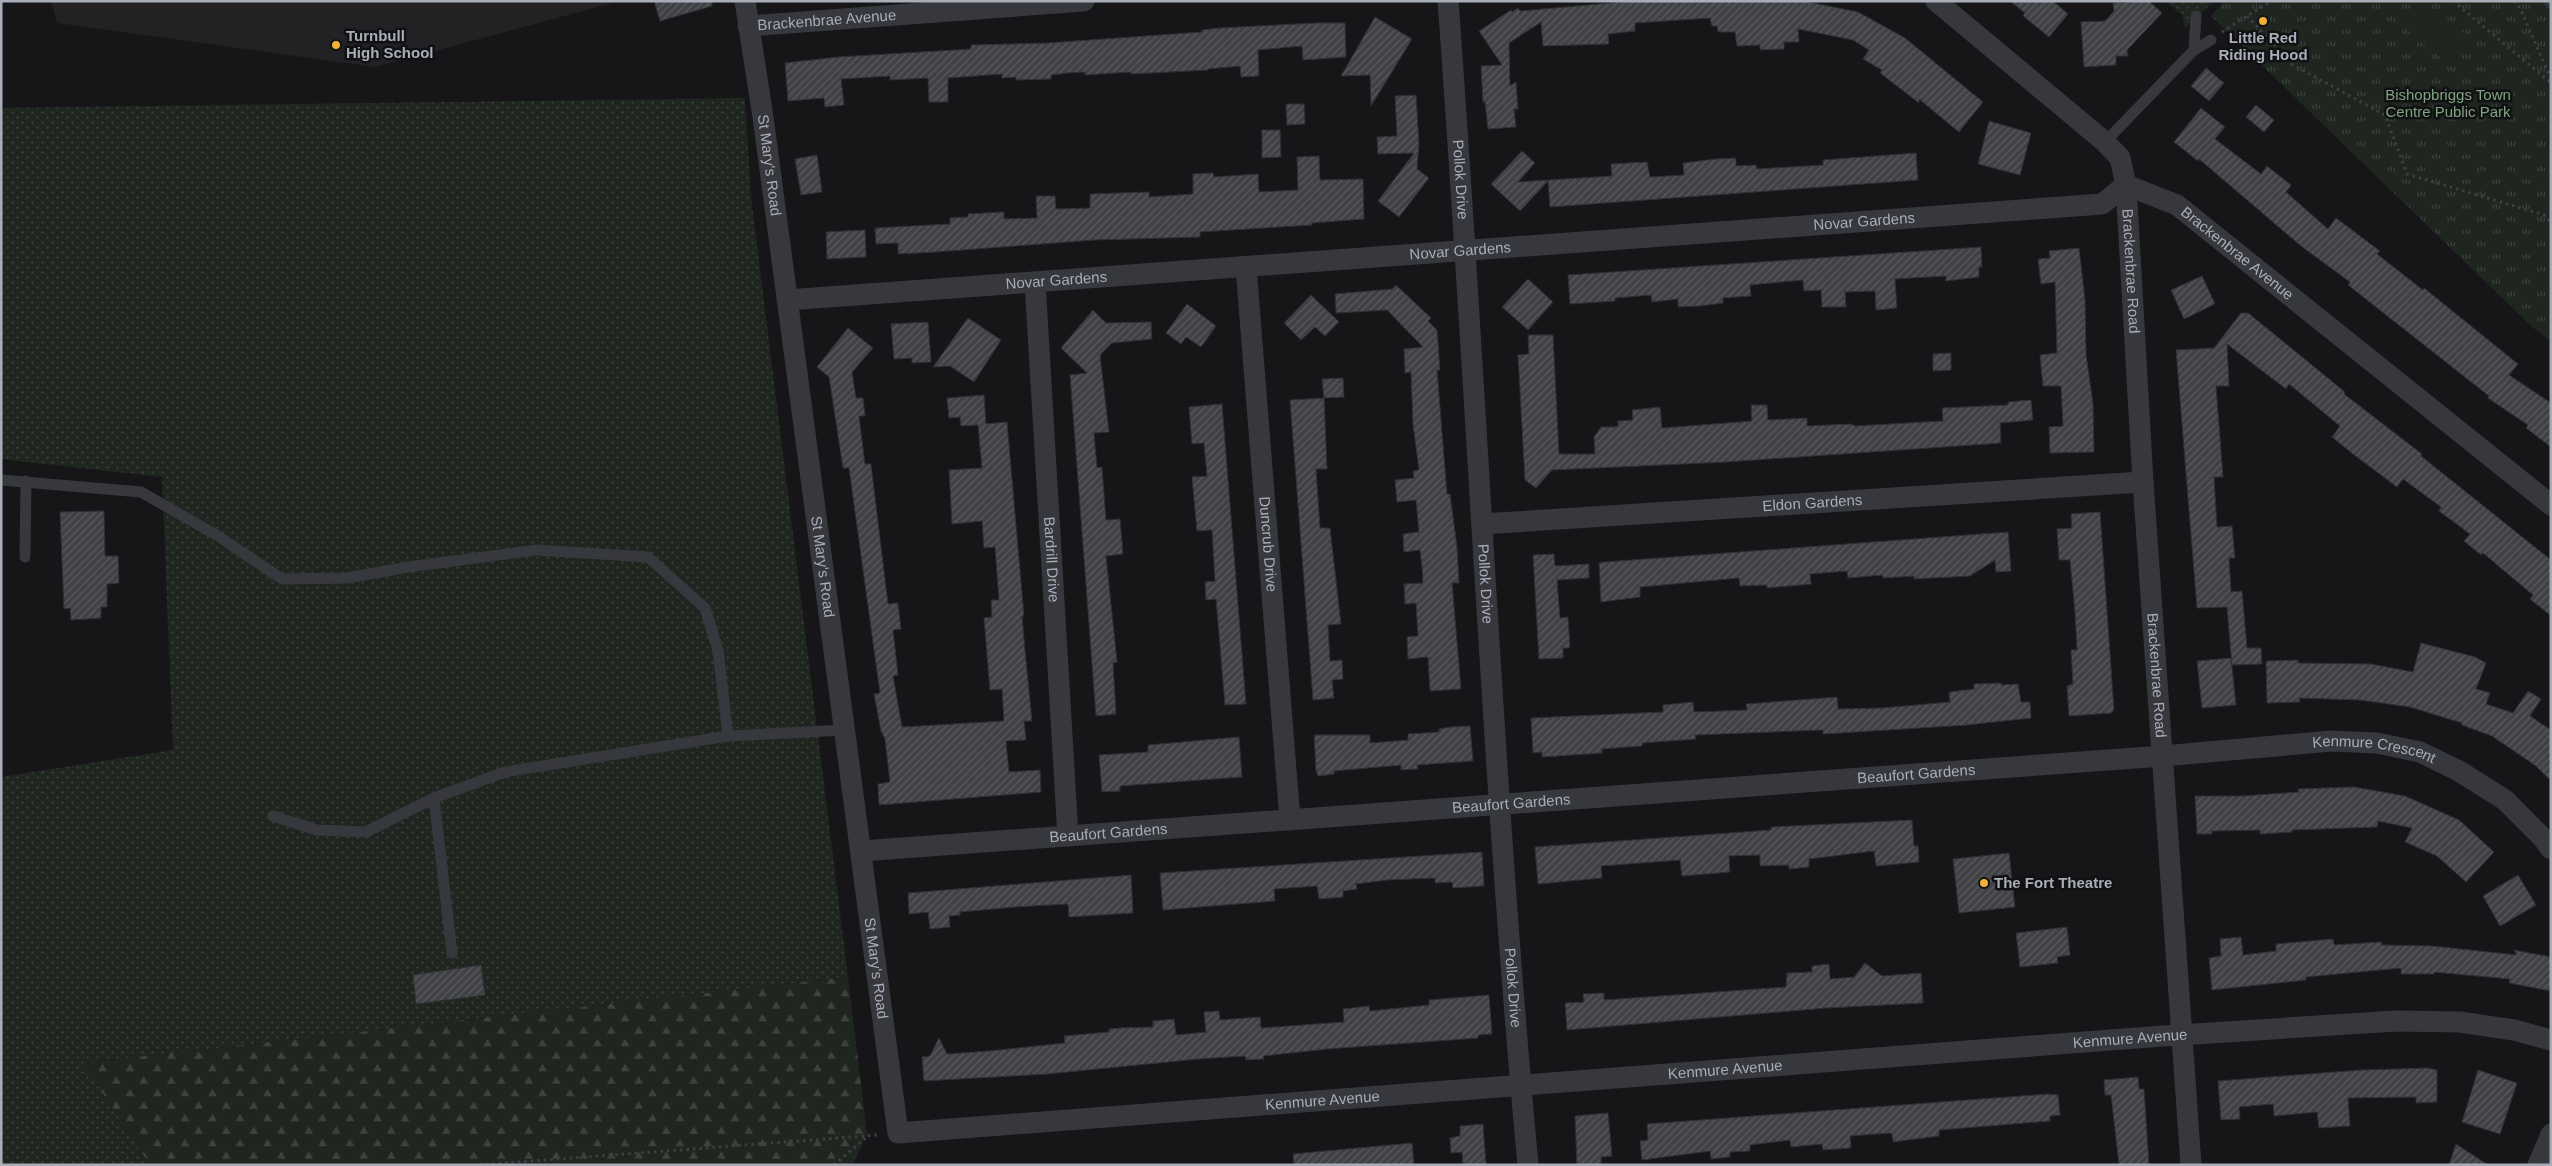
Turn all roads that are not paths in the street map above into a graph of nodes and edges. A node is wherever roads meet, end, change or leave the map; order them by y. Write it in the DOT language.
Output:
graph roads {
  1 [pos="745,1"];
  2 [pos="1084,1"];
  3 [pos="1448,1"];
  4 [pos="1936,1"];
  5 [pos="2196,16"];
  6 [pos="748,26"];
  7 [pos="2211,40"];
  8 [pos="2194,50"];
  9 [pos="2105,142"];
  10 [pos="2126,185"];
  11 [pos="1467,250"];
  12 [pos="1246,267"];
  13 [pos="1035,282"];
  14 [pos="787,300"];
  15 [pos="1,480"];
  16 [pos="26,481"];
  17 [pos="2143,482"];
  18 [pos="2551,504"];
  19 [pos="1482,524"];
  20 [pos="26,557"];
  21 [pos="844,730"];
  22 [pos="728,736"];
  23 [pos="2163,756"];
  24 [pos="434,798"];
  25 [pos="1500,804"];
  26 [pos="273,816"];
  27 [pos="1290,820"];
  28 [pos="1068,836"];
  29 [pos="2551,849"];
  30 [pos="861,851"];
  31 [pos="452,953"];
  32 [pos="2182,1036"];
  33 [pos="2551,1040"];
  34 [pos="1520,1086"];
  35 [pos="898,1133"];
  36 [pos="2551,1134"];
  37 [pos="1528,1165"];
  38 [pos="2190,1165"];
  39 [pos="2538,1165"];
  1 -- 6 [label="street, St Mary's Road"];
  2 -- 6 [label="street, Brackenbrae Avenue"];
  3 -- 11 [label="street, Pollok Drive"];
  4 -- 9 [label="street"];
  5 -- 8 [label="lane"];
  6 -- 14 [label="street, St Mary's Road"];
  7 -- 8 [label="lane"];
  8 -- 9 [label="lane"];
  9 -- 10 [label="street"];
  10 -- 11 [label="street, Novar Gardens"];
  10 -- 17 [label="street, Brackenbrae Road"];
  10 -- 18 [label="street, Brackenbrae Avenue"];
  11 -- 12 [label="street, Novar Gardens"];
  11 -- 19 [label="street, Pollok Drive"];
  12 -- 13 [label="street, Novar Gardens"];
  12 -- 27 [label="street, Duncrub Drive"];
  13 -- 14 [label="street, Novar Gardens"];
  13 -- 28 [label="street, Bardrill Drive"];
  14 -- 21 [label="street, St Mary's Road"];
  15 -- 16 [label="lane"];
  16 -- 20 [label="lane"];
  16 -- 22 [label="lane"];
  17 -- 19 [label="street, Eldon Gardens"];
  17 -- 23 [label="street, Brackenbrae Road"];
  19 -- 25 [label="street, Pollok Drive"];
  21 -- 22 [label="lane"];
  21 -- 30 [label="street, St Mary's Road"];
  22 -- 24 [label="lane"];
  23 -- 25 [label="street, Beaufort Gardens"];
  23 -- 29 [label="street, Kenmure Crescent"];
  23 -- 32 [label="street, Brackenbrae Road"];
  24 -- 26 [label="lane"];
  24 -- 31 [label="lane"];
  25 -- 27 [label="street, Beaufort Gardens"];
  25 -- 34 [label="street, Pollok Drive"];
  27 -- 28 [label="street, Beaufort Gardens"];
  28 -- 30 [label="street, Beaufort Gardens"];
  30 -- 35 [label="street, St Mary's Road"];
  32 -- 33 [label="street, Kenmure Avenue"];
  32 -- 34 [label="street, Kenmure Avenue"];
  32 -- 38 [label="street, Brackenbrae Road"];
  34 -- 35 [label="street, Kenmure Avenue"];
  34 -- 37 [label="street, Pollok Drive"];
  36 -- 39 [label="street"];
}
